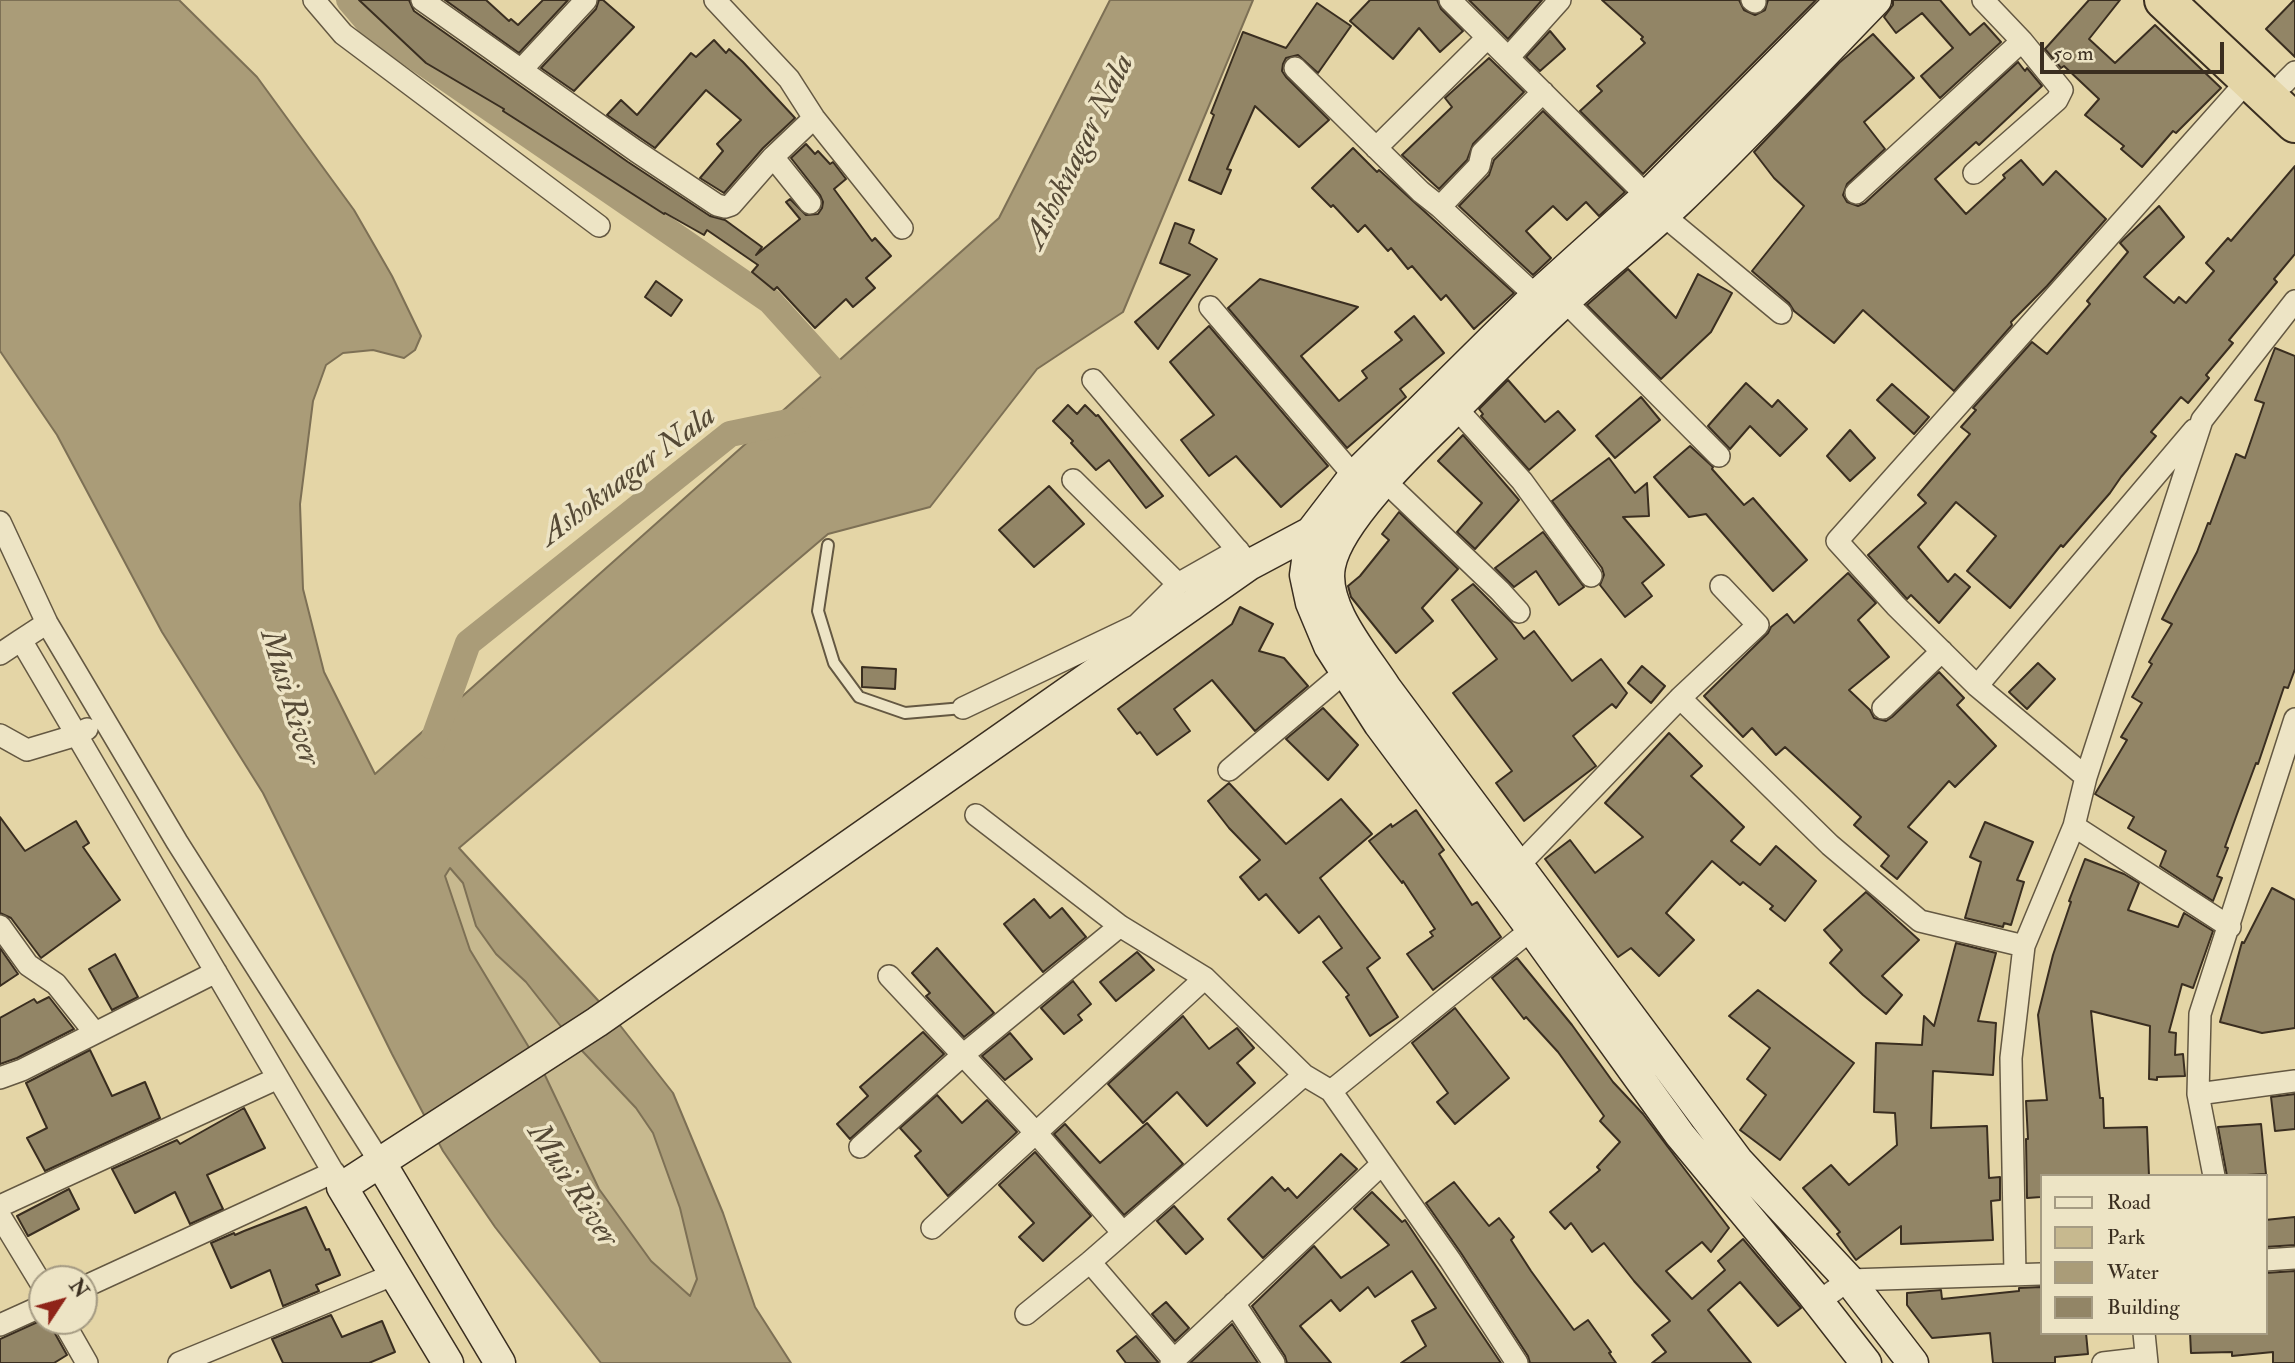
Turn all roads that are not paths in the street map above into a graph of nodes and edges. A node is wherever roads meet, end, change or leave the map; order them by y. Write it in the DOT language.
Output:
graph roads {
  1 [pos="314,0"];
  2 [pos="422,0"];
  3 [pos="586,0"];
  4 [pos="715,0"];
  5 [pos="1450,0"];
  6 [pos="1560,0"];
  7 [pos="1842,0"];
  8 [pos="1876,0"];
  9 [pos="1983,0"];
  10 [pos="2164,0"];
  11 [pos="2197,0"];
  12 [pos="1488,38"];
  13 [pos="2022,41"];
  14 [pos="1508,58"];
  15 [pos="1295,68"];
  16 [pos="522,69"];
  17 [pos="2281,82"];
  18 [pos="1543,92"];
  19 [pos="814,118"];
  20 [pos="2295,123"];
  21 [pos="1376,148"];
  22 [pos="773,157"];
  23 [pos="1974,173"];
  24 [pos="1856,193"];
  25 [pos="810,203"];
  26 [pos="1655,205"];
  27 [pos="1440,207"];
  28 [pos="599,226"];
  29 [pos="902,228"];
  30 [pos="1551,298"];
  31 [pos="2295,301"];
  32 [pos="1210,307"];
  33 [pos="1781,313"];
  34 [pos="1093,380"];
  35 [pos="1456,408"];
  36 [pos="2202,420"];
  37 [pos="1719,456"];
  38 [pos="1354,476"];
  39 [pos="1073,480"];
  40 [pos="1385,481"];
  41 [pos="0,522"];
  42 [pos="1311,532"];
  43 [pos="1342,537"];
  44 [pos="828,545"];
  45 [pos="1244,557"];
  46 [pos="1591,576"];
  47 [pos="1178,584"];
  48 [pos="1721,586"];
  49 [pos="1520,612"];
  50 [pos="47,622"];
  51 [pos="21,640"];
  52 [pos="1942,651"];
  53 [pos="0,654"];
  54 [pos="1345,672"];
  55 [pos="1977,686"];
  56 [pos="1680,698"];
  57 [pos="963,708"];
  58 [pos="1883,708"];
  59 [pos="104,718"];
  60 [pos="2295,719"];
  61 [pos="0,735"];
  62 [pos="77,735"];
  63 [pos="1229,770"];
  64 [pos="2086,777"];
  65 [pos="976,815"];
  66 [pos="2074,826"];
  67 [pos="1519,865"];
  68 [pos="1543,921"];
  69 [pos="0,926"];
  70 [pos="1120,926"];
  71 [pos="2230,928"];
  72 [pos="2024,946"];
  73 [pos="216,972"];
  74 [pos="889,976"];
  75 [pos="1205,978"];
  76 [pos="95,1033"];
  77 [pos="964,1054"];
  78 [pos="1304,1075"];
  79 [pos="0,1078"];
  80 [pos="278,1079"];
  81 [pos="2295,1082"];
  82 [pos="1331,1091"];
  83 [pos="2198,1094"];
  84 [pos="1037,1133"];
  85 [pos="860,1147"];
  86 [pos="380,1162"];
  87 [pos="1382,1164"];
  88 [pos="2214,1174"];
  89 [pos="338,1180"];
  90 [pos="0,1206"];
  91 [pos="0,1216"];
  92 [pos="932,1228"];
  93 [pos="1123,1233"];
  94 [pos="2295,1258"];
  95 [pos="2267,1260"];
  96 [pos="1090,1262"];
  97 [pos="30,1265"];
  98 [pos="395,1274"];
  99 [pos="2039,1274"];
  100 [pos="2015,1275"];
  101 [pos="1849,1280"];
  102 [pos="98,1281"];
  103 [pos="1818,1302"];
  104 [pos="1234,1303"];
  105 [pos="28,1312"];
  106 [pos="1026,1314"];
  107 [pos="0,1325"];
  108 [pos="71,1335"];
  109 [pos="2144,1335"];
  110 [pos="2147,1361"];
  111 [pos="1173,1362"];
  112 [pos="87,1363"];
  113 [pos="179,1363"];
  114 [pos="448,1363"];
  115 [pos="500,1363"];
  116 [pos="1274,1363"];
  117 [pos="1517,1363"];
  118 [pos="1866,1363"];
  119 [pos="1913,1363"];
  120 [pos="2103,1363"];
  1 -- 28 [label="street"];
  2 -- 16 [label="street"];
  3 -- 16 [label="street"];
  4 -- 19 [label="street"];
  5 -- 12 [label="street"];
  6 -- 14 [label="street"];
  7 -- 26 [label="street"];
  8 -- 26 [label="street"];
  9 -- 13 [label="street"];
  10 -- 17 [label="highway"];
  11 -- 17 [label="highway"];
  12 -- 14 [label="street"];
  12 -- 21 [label="street"];
  13 -- 23 [label="street"];
  13 -- 24 [label="street"];
  14 -- 18 [label="street"];
  15 -- 21 [label="street"];
  16 -- 22 [label="street"];
  17 -- 20 [label="highway"];
  17 -- 52 [label="street"];
  18 -- 26 [label="street"];
  18 -- 27 [label="street"];
  19 -- 22 [label="street"];
  19 -- 29 [label="street"];
  21 -- 27 [label="street"];
  22 -- 25 [label="street"];
  26 -- 30 [label="street"];
  26 -- 33 [label="street"];
  27 -- 30 [label="street"];
  30 -- 35 [label="street"];
  30 -- 37 [label="street"];
  30 -- 38 [label="street"];
  31 -- 36 [label="street"];
  32 -- 38 [label="street"];
  34 -- 45 [label="street"];
  35 -- 40 [label="street"];
  35 -- 46 [label="street"];
  36 -- 55 [label="street"];
  36 -- 64 [label="street"];
  38 -- 42 [label="street"];
  39 -- 47 [label="street"];
  40 -- 43 [label="street"];
  40 -- 49 [label="street"];
  41 -- 50 [label="street"];
  42 -- 43 [label="street"];
  42 -- 45 [label="street"];
  42 -- 54 [label="street"];
  43 -- 67 [label="street"];
  44 -- 57 [label="lane"];
  45 -- 47 [label="street"];
  45 -- 86 [label="street"];
  47 -- 57 [label="street"];
  48 -- 56 [label="street"];
  50 -- 51 [label="street"];
  50 -- 59 [label="street"];
  51 -- 53 [label="street"];
  51 -- 62 [label="street"];
  52 -- 55 [label="street"];
  52 -- 58 [label="street"];
  54 -- 63 [label="street"];
  54 -- 68 [label="street"];
  55 -- 64 [label="street"];
  56 -- 67 [label="street"];
  56 -- 72 [label="street"];
  59 -- 62 [label="street"];
  59 -- 86 [label="street"];
  60 -- 71 [label="street"];
  61 -- 62 [label="street"];
  62 -- 73 [label="street"];
  64 -- 66 [label="street"];
  65 -- 70 [label="street"];
  66 -- 71 [label="street"];
  66 -- 72 [label="street"];
  67 -- 68 [label="street"];
  68 -- 82 [label="street"];
  68 -- 101 [label="street"];
  68 -- 103 [label="street"];
  69 -- 76 [label="street"];
  70 -- 75 [label="street"];
  70 -- 77 [label="street"];
  71 -- 83 [label="street"];
  72 -- 100 [label="street"];
  73 -- 76 [label="street"];
  73 -- 80 [label="street"];
  74 -- 77 [label="street"];
  75 -- 78 [label="street"];
  75 -- 84 [label="street"];
  76 -- 79 [label="street"];
  77 -- 84 [label="street"];
  77 -- 85 [label="street"];
  78 -- 82 [label="street"];
  78 -- 93 [label="street"];
  80 -- 89 [label="street"];
  80 -- 90 [label="street"];
  81 -- 83 [label="street"];
  82 -- 87 [label="street"];
  83 -- 88 [label="street"];
  84 -- 92 [label="street"];
  84 -- 93 [label="street"];
  86 -- 89 [label="street"];
  86 -- 115 [label="street"];
  87 -- 104 [label="street"];
  87 -- 117 [label="street"];
  89 -- 98 [label="street"];
  89 -- 102 [label="street"];
  91 -- 97 [label="street"];
  93 -- 96 [label="street"];
  94 -- 95 [label="street"];
  96 -- 106 [label="street"];
  96 -- 111 [label="street"];
  98 -- 113 [label="street"];
  98 -- 114 [label="street"];
  99 -- 100 [label="street"];
  100 -- 101 [label="street"];
  101 -- 103 [label="street"];
  101 -- 119 [label="street"];
  103 -- 118 [label="street"];
  104 -- 111 [label="street"];
  104 -- 116 [label="street"];
  105 -- 107 [label="street"];
  108 -- 112 [label="street"];
  109 -- 110 [label="street"];
  110 -- 120 [label="street"];
}
